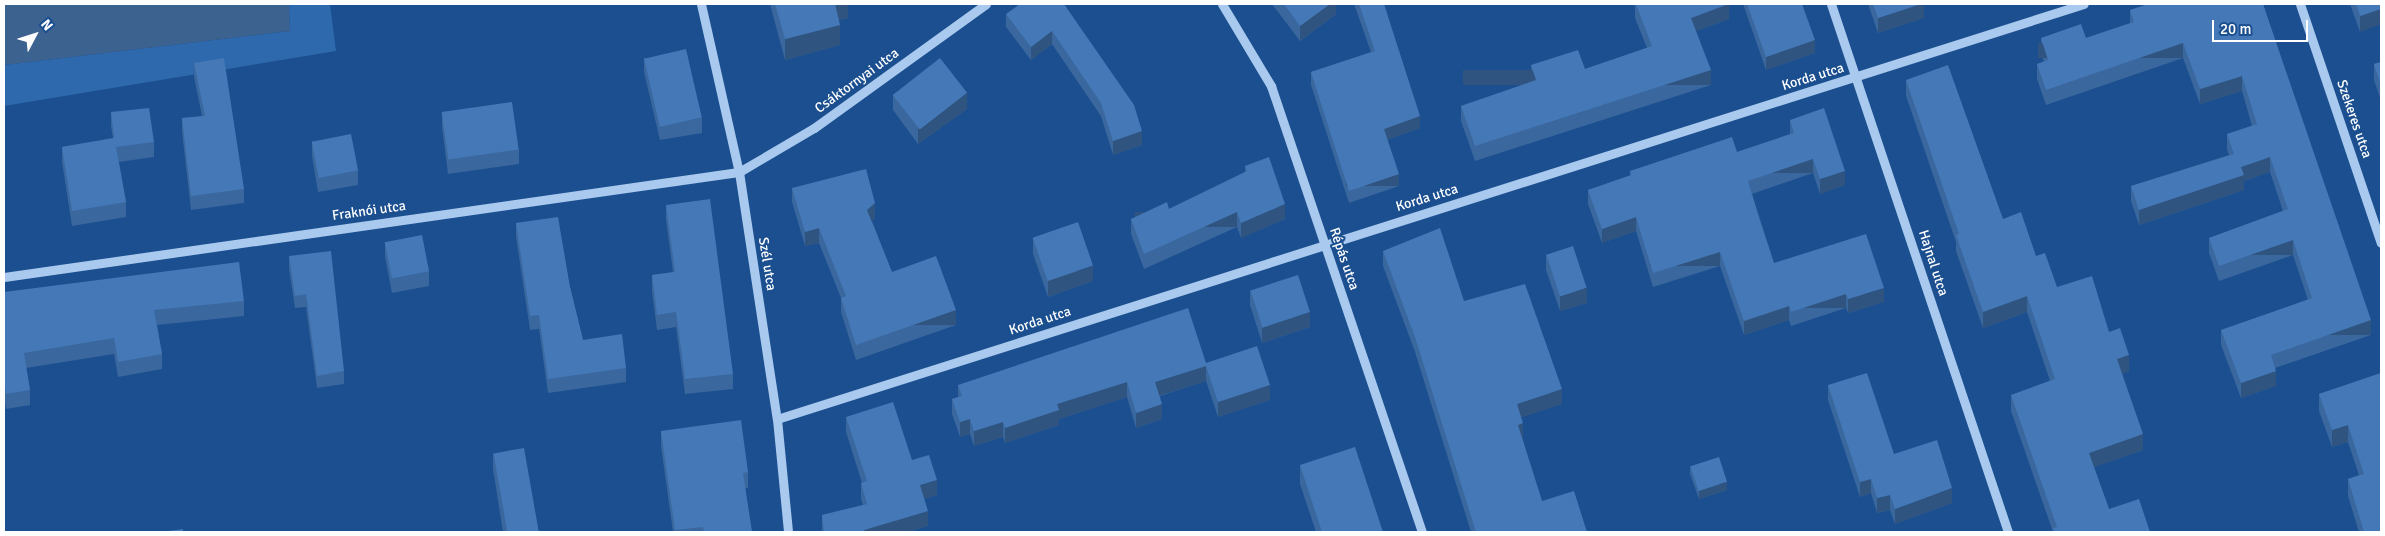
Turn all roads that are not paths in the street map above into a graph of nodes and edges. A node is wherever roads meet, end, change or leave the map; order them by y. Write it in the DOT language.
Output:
graph roads {
  1 [pos="700,4"];
  2 [pos="986,4"];
  3 [pos="1222,4"];
  4 [pos="1830,4"];
  5 [pos="2084,4"];
  6 [pos="2300,4"];
  7 [pos="1856,78"];
  8 [pos="739,172"];
  9 [pos="2381,243"];
  10 [pos="1325,245"];
  11 [pos="4,277"];
  12 [pos="778,419"];
  13 [pos="788,532"];
  14 [pos="1422,532"];
  15 [pos="2008,532"];
  1 -- 8 [label="street, Szél utca"];
  2 -- 8 [label="street, Csáktornyai utca"];
  3 -- 10 [label="street, Répás utca"];
  4 -- 7 [label="street, Hajnal utca"];
  5 -- 7 [label="street, Korda utca"];
  6 -- 9 [label="street, Szekeres utca"];
  7 -- 10 [label="street, Korda utca"];
  7 -- 15 [label="street, Hajnal utca"];
  8 -- 11 [label="street, Fraknói utca"];
  8 -- 12 [label="street, Szél utca"];
  10 -- 12 [label="street, Korda utca"];
  10 -- 14 [label="street, Répás utca"];
  12 -- 13 [label="street, Szél utca"];
}
